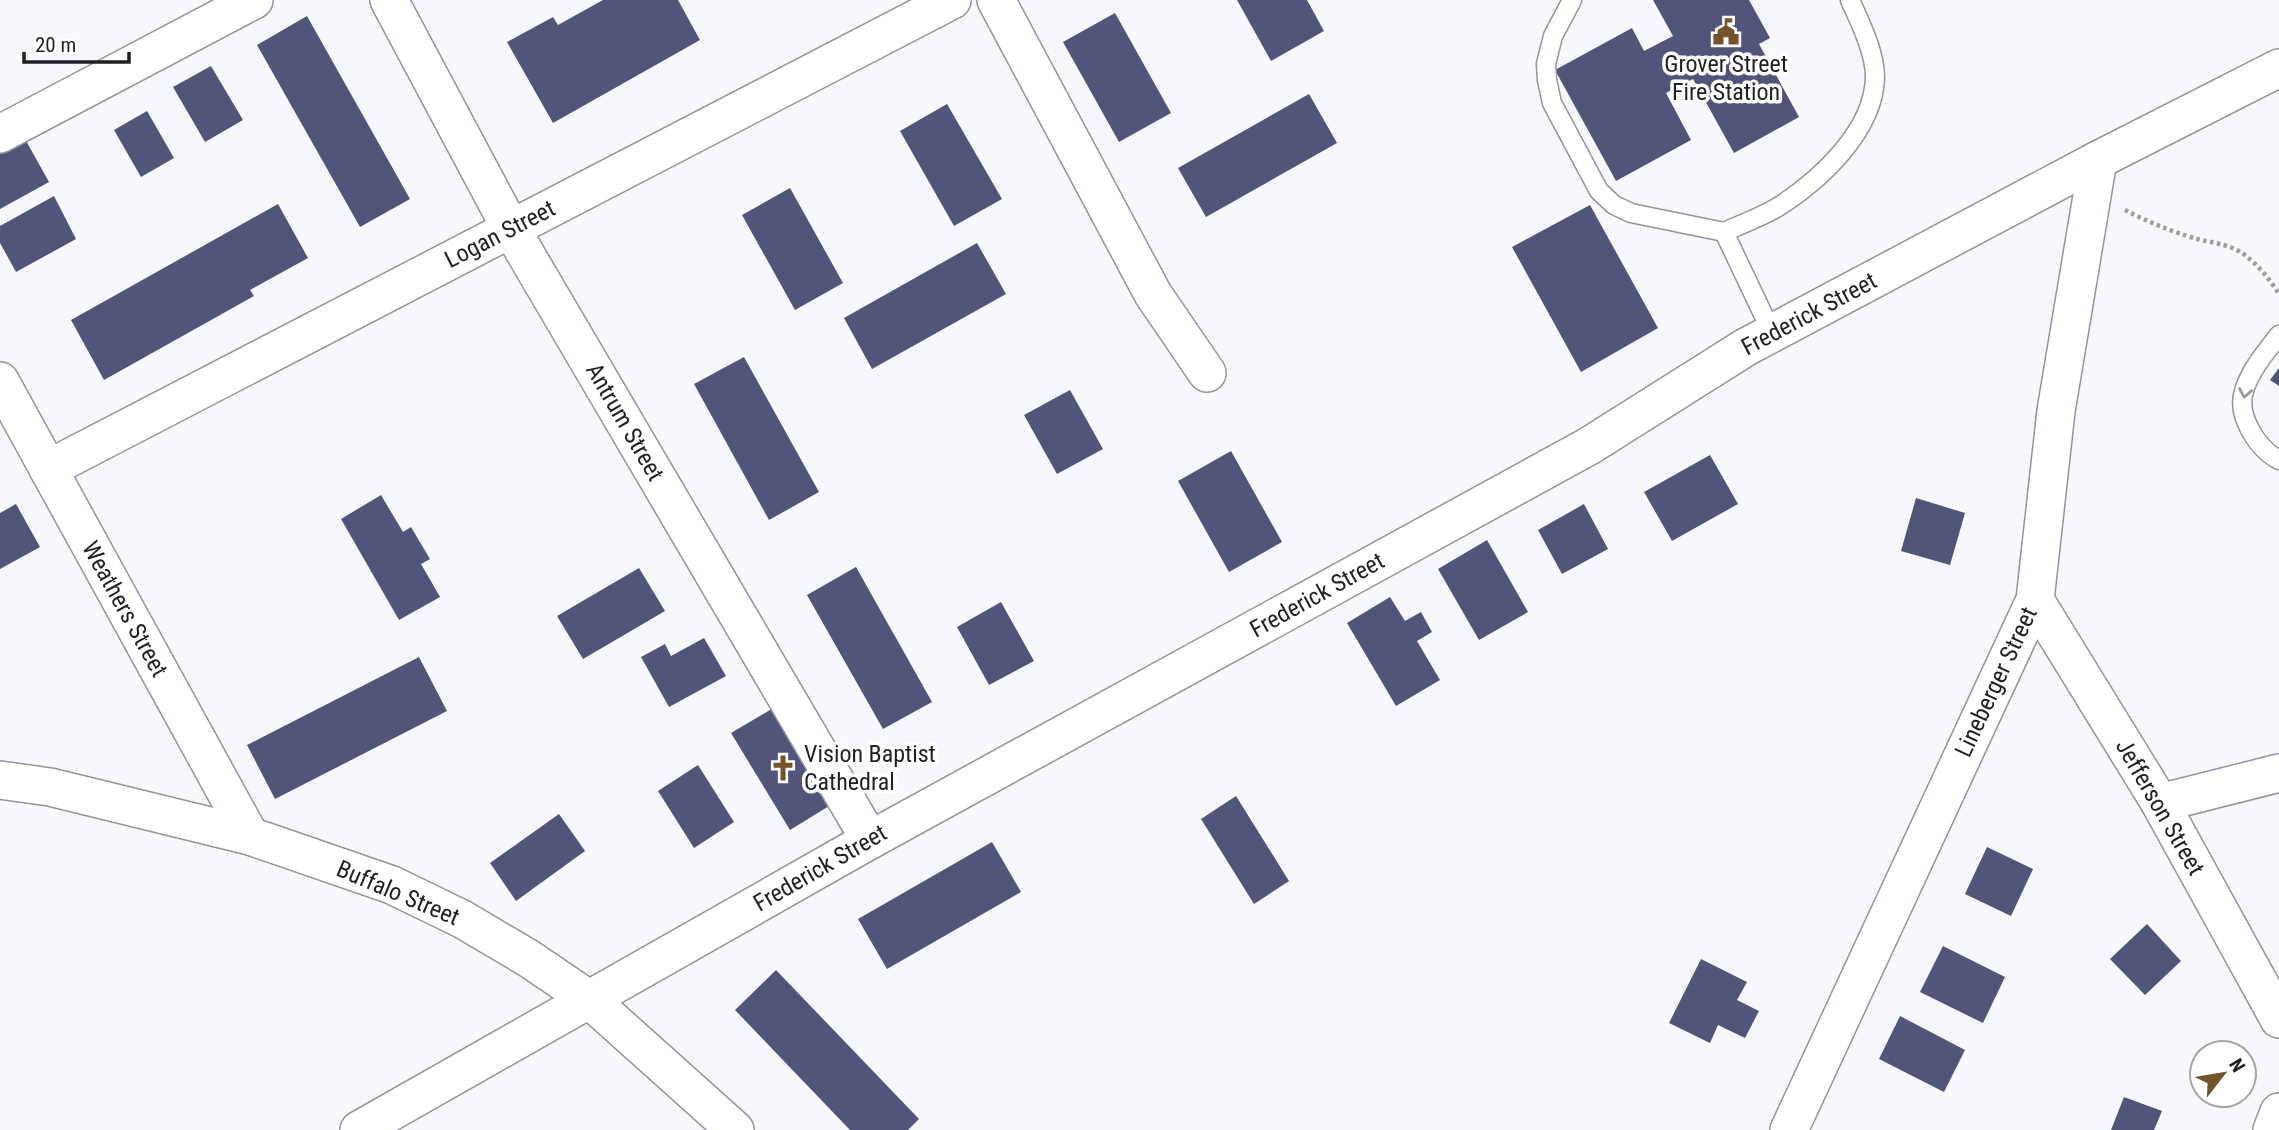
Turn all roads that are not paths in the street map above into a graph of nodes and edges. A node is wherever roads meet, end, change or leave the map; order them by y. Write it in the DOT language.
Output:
graph roads {
  1 [pos="254,0"];
  2 [pos="389,0"];
  3 [pos="952,0"];
  4 [pos="996,0"];
  5 [pos="1572,0"];
  6 [pos="1850,0"];
  7 [pos="2279,68"];
  8 [pos="0,134"];
  9 [pos="2096,177"];
  10 [pos="511,229"];
  11 [pos="1724,232"];
  12 [pos="1772,333"];
  13 [pos="2279,335"];
  14 [pos="1207,373"];
  15 [pos="0,381"];
  16 [pos="2279,460"];
  17 [pos="48,468"];
  18 [pos="2035,600"];
  19 [pos="2279,773"];
  20 [pos="0,780"];
  21 [pos="2160,803"];
  22 [pos="250,836"];
  23 [pos="870,840"];
  24 [pos="590,1000"];
  25 [pos="2279,1019"];
  26 [pos="2279,1112"];
  27 [pos="359,1130"];
  28 [pos="735,1130"];
  29 [pos="1789,1130"];
  30 [pos="2272,1130"];
  1 -- 8 [label="street"];
  2 -- 10 [label="street, Antrum Street"];
  3 -- 10 [label="street, Logan Street"];
  4 -- 14 [label="street"];
  5 -- 11 [label="lane"];
  6 -- 11 [label="lane"];
  7 -- 9 [label="street, Frederick Street"];
  9 -- 12 [label="street, Frederick Street"];
  9 -- 18 [label="street, Lineberger Street"];
  10 -- 17 [label="street, Logan Street"];
  10 -- 23 [label="street, Antrum Street"];
  11 -- 12 [label="lane"];
  12 -- 23 [label="street, Frederick Street"];
  13 -- 16 [label="lane, one-way"];
  15 -- 17 [label="street, Weathers Street"];
  17 -- 22 [label="street, Weathers Street"];
  18 -- 21 [label="street, Jefferson Street"];
  18 -- 29 [label="street, Lineberger Street"];
  19 -- 21 [label="street"];
  20 -- 22 [label="street, Buffalo Street"];
  21 -- 25 [label="street, Jefferson Street"];
  22 -- 24 [label="street, Buffalo Street"];
  23 -- 24 [label="street, Frederick Street"];
  24 -- 27 [label="street, Frederick Street"];
  24 -- 28 [label="street, Buffalo Street"];
  26 -- 30 [label="street"];
}
